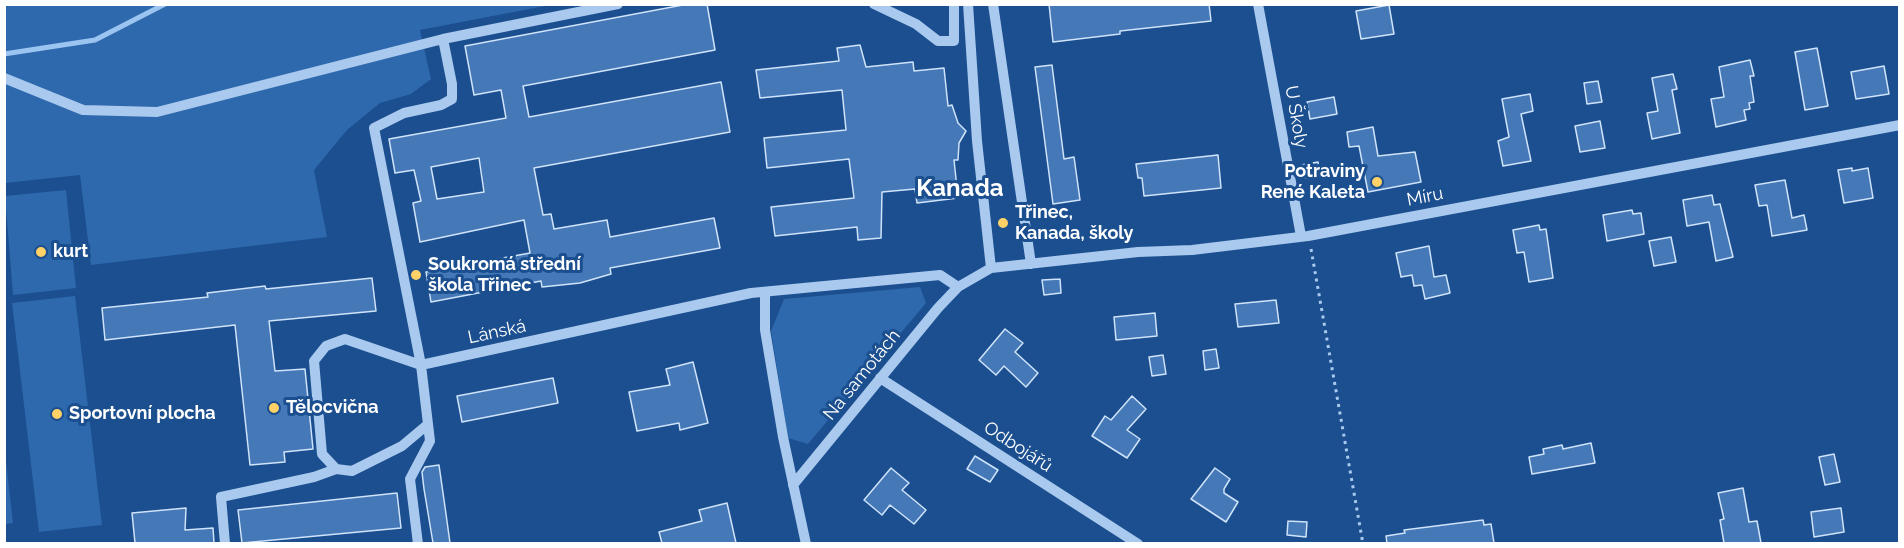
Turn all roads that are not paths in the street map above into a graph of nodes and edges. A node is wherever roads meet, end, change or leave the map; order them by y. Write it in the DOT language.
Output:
graph roads {
  1 [pos="618,4"];
  2 [pos="874,4"];
  3 [pos="954,4"];
  4 [pos="968,4"];
  5 [pos="993,4"];
  6 [pos="1258,4"];
  7 [pos="444,39"];
  8 [pos="4,78"];
  9 [pos="1899,125"];
  10 [pos="1305,236"];
  11 [pos="1031,264"];
  12 [pos="991,268"];
  13 [pos="957,287"];
  14 [pos="765,293"];
  15 [pos="421,365"];
  16 [pos="880,378"];
  17 [pos="427,425"];
  18 [pos="336,469"];
  19 [pos="792,485"];
  20 [pos="225,543"];
  21 [pos="418,543"];
  22 [pos="806,543"];
  23 [pos="1138,543"];
  1 -- 7 [label="street"];
  2 -- 3 [label="street"];
  4 -- 12 [label="street"];
  5 -- 11 [label="street"];
  6 -- 10 [label="street, U Školy"];
  7 -- 8 [label="street"];
  7 -- 15 [label="street"];
  9 -- 10 [label="street, Míru"];
  10 -- 11 [label="street, Míru"];
  11 -- 12 [label="street, Míru"];
  12 -- 13 [label="street, Míru"];
  13 -- 14 [label="street, Lánská"];
  13 -- 16 [label="street, Na samotách"];
  14 -- 15 [label="street, Lánská"];
  14 -- 19 [label="street"];
  15 -- 17 [label="street"];
  15 -- 18 [label="street"];
  16 -- 19 [label="street, Na samotách"];
  16 -- 23 [label="street, Odbojářů"];
  17 -- 18 [label="street"];
  17 -- 21 [label="street"];
  18 -- 20 [label="street"];
  19 -- 22 [label="street"];
}
